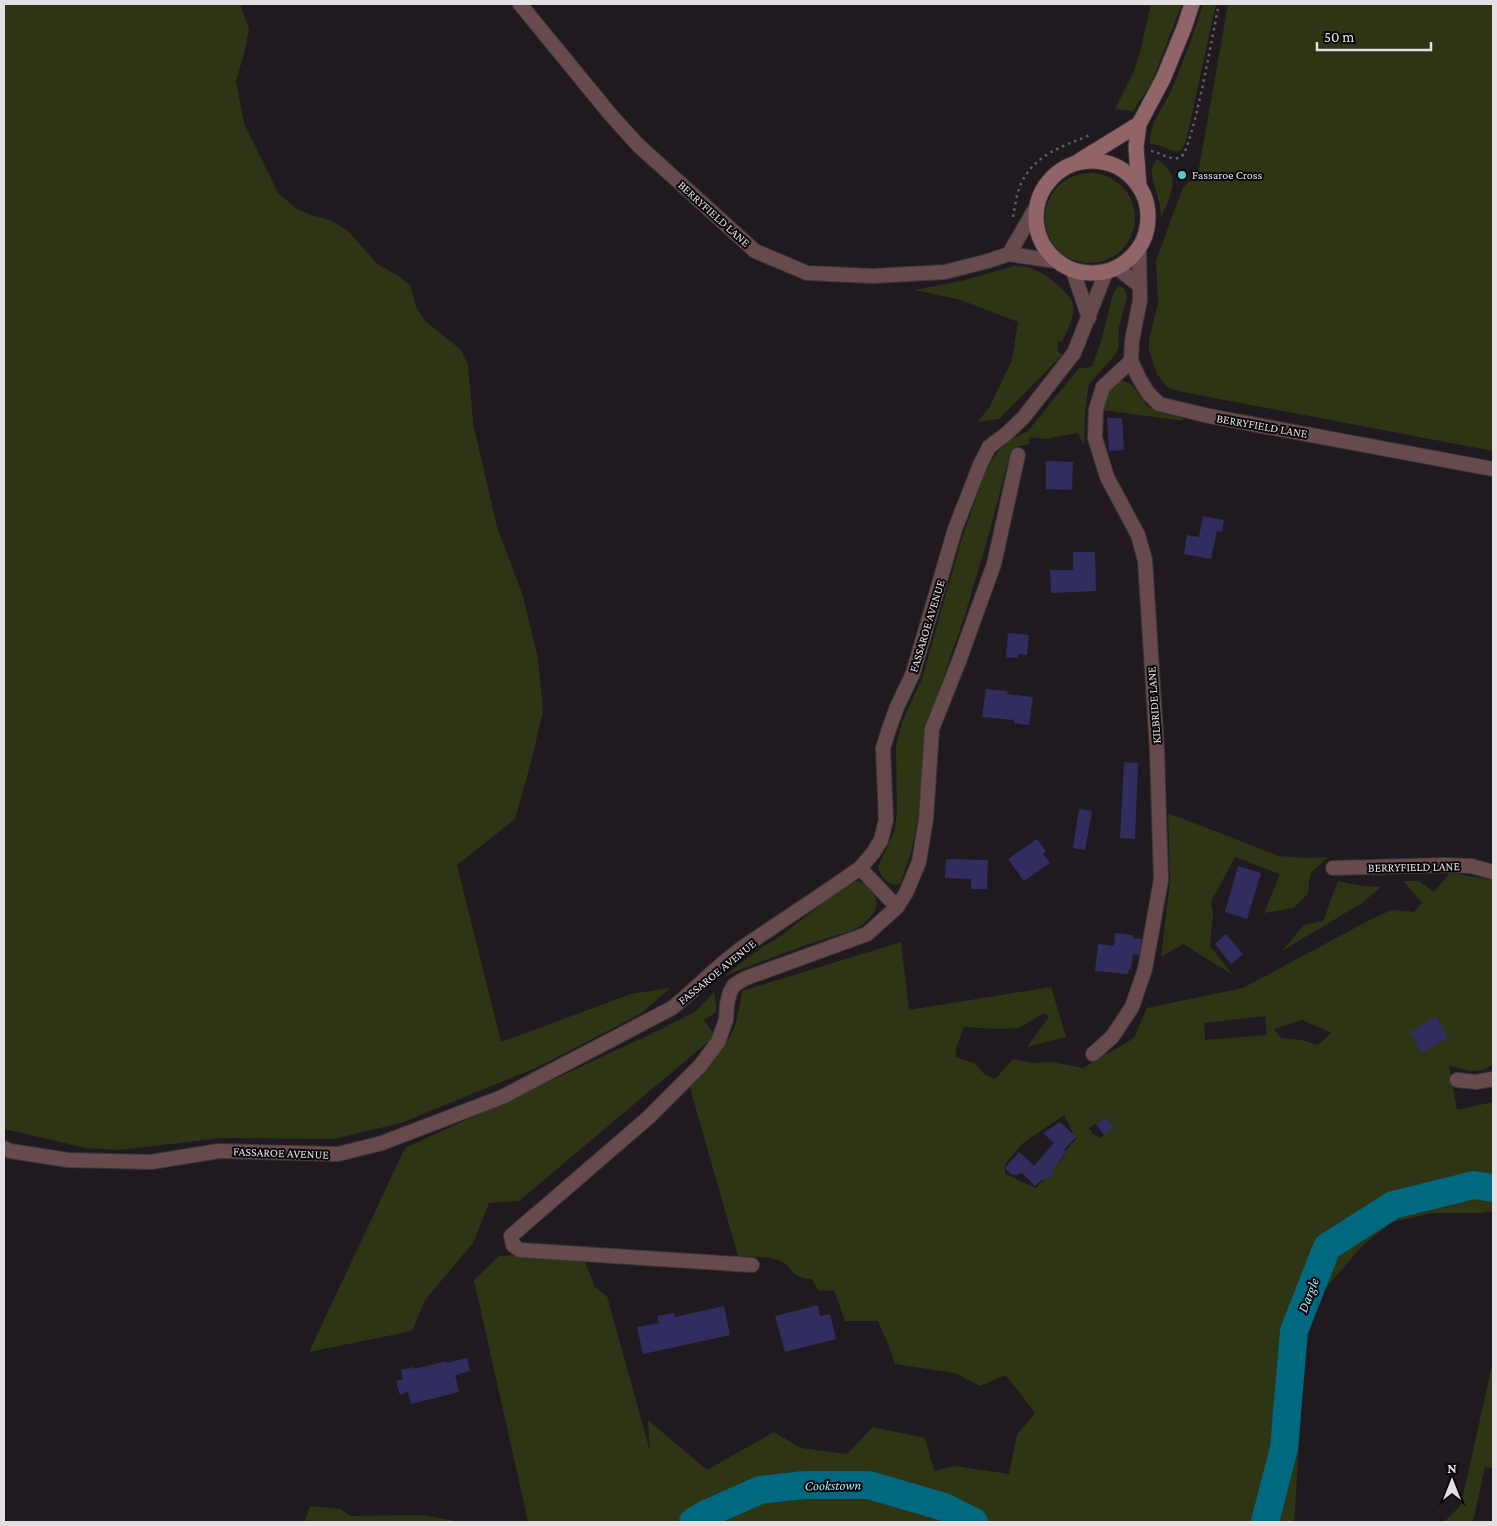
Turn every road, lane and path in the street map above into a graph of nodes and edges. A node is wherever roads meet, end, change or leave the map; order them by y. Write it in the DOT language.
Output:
graph roads {
  1 [pos="520,4"];
  2 [pos="1192,4"];
  3 [pos="1139,124"];
  4 [pos="1075,163"];
  5 [pos="1139,187"];
  6 [pos="1035,209"];
  7 [pos="1139,249"];
  8 [pos="1009,254"];
  9 [pos="1055,261"];
  10 [pos="1112,270"];
  11 [pos="1074,271"];
  12 [pos="1139,285"];
  13 [pos="1089,318"];
  14 [pos="1131,361"];
  15 [pos="1018,455"];
  16 [pos="1493,469"];
  17 [pos="860,868"];
  18 [pos="1333,868"];
  19 [pos="1493,872"];
  20 [pos="897,907"];
  21 [pos="1093,1054"];
  22 [pos="1493,1079"];
  23 [pos="1457,1080"];
  24 [pos="4,1148"];
  25 [pos="752,1265"];
  1 -- 8 [label="street, BERRYFIELD LANE"];
  2 -- 3 [label="street"];
  3 -- 4 [label="street"];
  3 -- 5 [label="street"];
  4 -- 5 [label="street"];
  4 -- 6 [label="street"];
  5 -- 7 [label="street"];
  6 -- 8 [label="street"];
  6 -- 9 [label="street"];
  7 -- 10 [label="street"];
  7 -- 12 [label="street"];
  8 -- 9 [label="street, BERRYFIELD LANE"];
  9 -- 11 [label="street"];
  10 -- 11 [label="street"];
  10 -- 12 [label="street"];
  10 -- 13 [label="street, FASSAROE AVENUE"];
  11 -- 13 [label="street"];
  12 -- 14 [label="street"];
  13 -- 17 [label="street, FASSAROE AVENUE"];
  14 -- 16 [label="street, BERRYFIELD LANE"];
  14 -- 21 [label="street, KILBRIDE LANE"];
  15 -- 20 [label="street"];
  17 -- 20 [label="street"];
  17 -- 24 [label="street, FASSAROE AVENUE"];
  18 -- 19 [label="street, BERRYFIELD LANE"];
  20 -- 25 [label="street"];
  22 -- 23 [label="street"];
}
